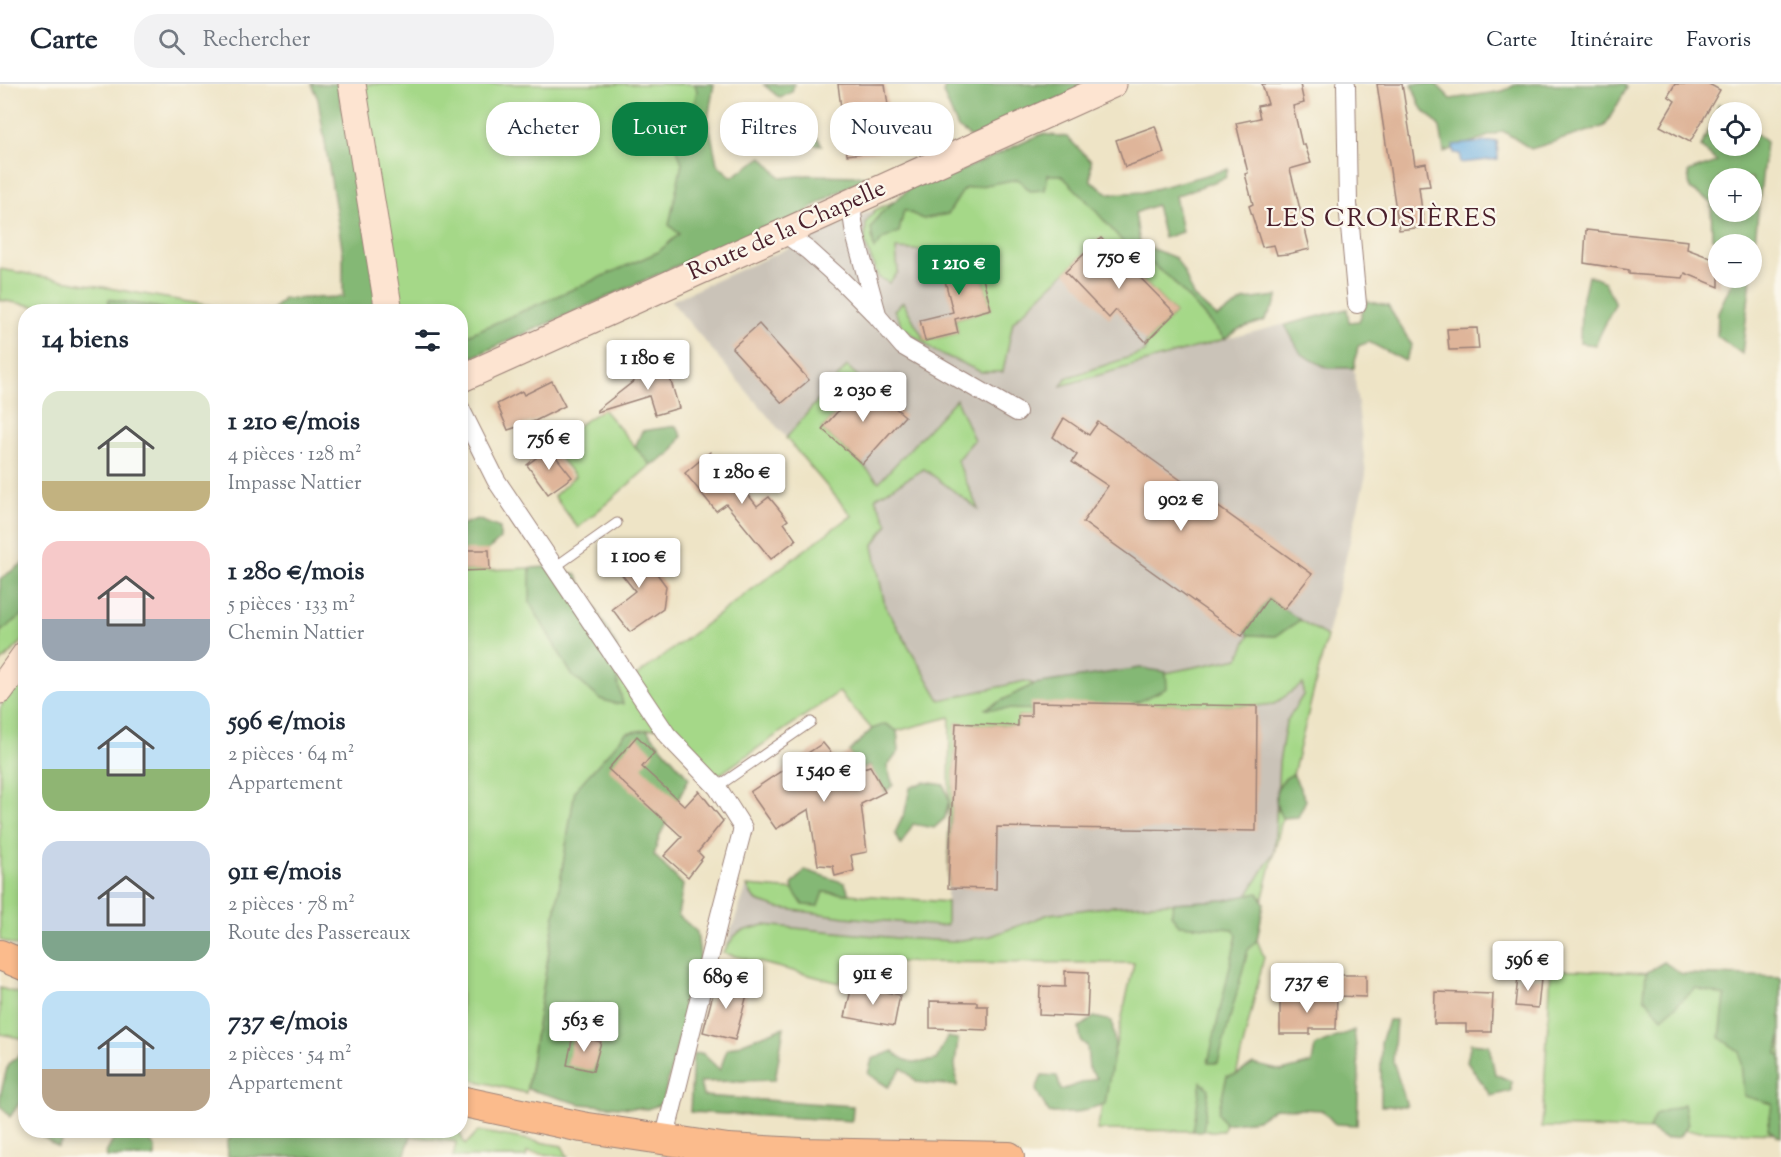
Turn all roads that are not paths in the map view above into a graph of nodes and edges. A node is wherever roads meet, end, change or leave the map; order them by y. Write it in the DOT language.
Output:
graph roads {
  1 [pos="352,84"];
  2 [pos="1113,84"];
  3 [pos="1346,84"];
  4 [pos="856,201"];
  5 [pos="784,233"];
  6 [pos="387,304"];
  7 [pos="1358,304"];
  8 [pos="877,316"];
  9 [pos="468,375"];
  10 [pos="1017,412"];
  11 [pos="468,424"];
  12 [pos="617,523"];
  13 [pos="555,567"];
  14 [pos="18,665"];
  15 [pos="0,690"];
  16 [pos="811,722"];
  17 [pos="717,787"];
  18 [pos="0,955"];
  19 [pos="18,963"];
  20 [pos="0,973"];
  21 [pos="18,976"];
  22 [pos="468,1103"];
  23 [pos="664,1140"];
  24 [pos="1009,1157"];
  1 -- 6 [label="main road"];
  2 -- 4 [label="main road, Route de la Chapelle"];
  3 -- 7 [label="street"];
  4 -- 5 [label="main road, Route de la Chapelle"];
  4 -- 8 [label="street"];
  5 -- 8 [label="street"];
  5 -- 9 [label="main road, Route de la Chapelle"];
  8 -- 10 [label="street"];
  11 -- 13 [label="street"];
  12 -- 13 [label="lane"];
  13 -- 17 [label="street"];
  14 -- 15 [label="main road"];
  16 -- 17 [label="lane"];
  17 -- 23 [label="street"];
  18 -- 19 [label="main road"];
  20 -- 21 [label="main road"];
  22 -- 23 [label="main road"];
  23 -- 24 [label="main road"];
}
